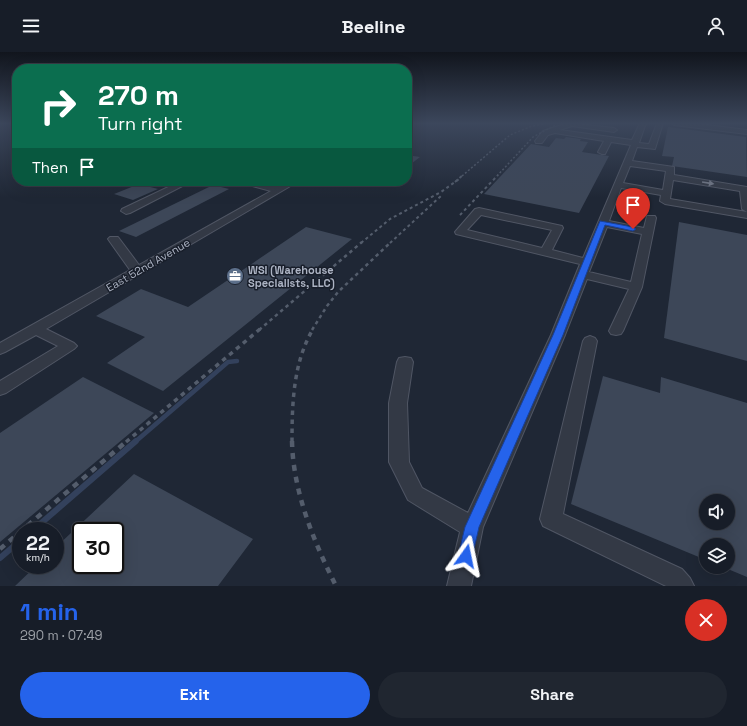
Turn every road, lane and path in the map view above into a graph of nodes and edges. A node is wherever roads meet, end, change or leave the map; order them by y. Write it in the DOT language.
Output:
graph roads {
  1 [pos="604,148"];
  2 [pos="634,148"];
  3 [pos="602,152"];
  4 [pos="627,162"];
  5 [pos="670,177"];
  6 [pos="618,185"];
  7 [pos="178,186"];
  8 [pos="263,186"];
  9 [pos="286,186"];
  10 [pos="279,190"];
  11 [pos="666,194"];
  12 [pos="747,209"];
  13 [pos="126,211"];
  14 [pos="747,215"];
  15 [pos="651,218"];
  16 [pos="603,223"];
  17 [pos="648,232"];
  18 [pos="114,238"];
  19 [pos="544,252"];
  20 [pos="585,268"];
  21 [pos="137,271"];
  22 [pos="636,287"];
  23 [pos="35,329"];
  24 [pos="616,331"];
  25 [pos="590,341"];
  26 [pos="0,349"];
  27 [pos="405,362"];
  28 [pos="0,390"];
  29 [pos="472,527"];
  30 [pos="460,586"];
  31 [pos="682,586"];
  1 -- 3 [label="street"];
  2 -- 4 [label="street"];
  4 -- 5 [label="street"];
  4 -- 6 [label="street"];
  5 -- 11 [label="street"];
  5 -- 12 [label="street, one-way"];
  6 -- 11 [label="street"];
  6 -- 16 [label="street"];
  7 -- 13 [label="street"];
  8 -- 10 [label="street"];
  9 -- 10 [label="street, East 52nd Avenue"];
  10 -- 21 [label="street, East 52nd Avenue"];
  11 -- 14 [label="street"];
  15 -- 17 [label="street"];
  16 -- 17 [label="street"];
  16 -- 20 [label="street"];
  17 -- 22 [label="street"];
  18 -- 21 [label="street"];
  19 -- 19 [label="street"];
  19 -- 20 [label="street"];
  20 -- 22 [label="street"];
  20 -- 29 [label="street"];
  21 -- 23 [label="street, East 52nd Avenue"];
  22 -- 24 [label="street"];
  23 -- 26 [label="street, East 52nd Avenue"];
  23 -- 28 [label="street"];
  25 -- 31 [label="street"];
  27 -- 29 [label="street"];
  29 -- 30 [label="street"];
}
